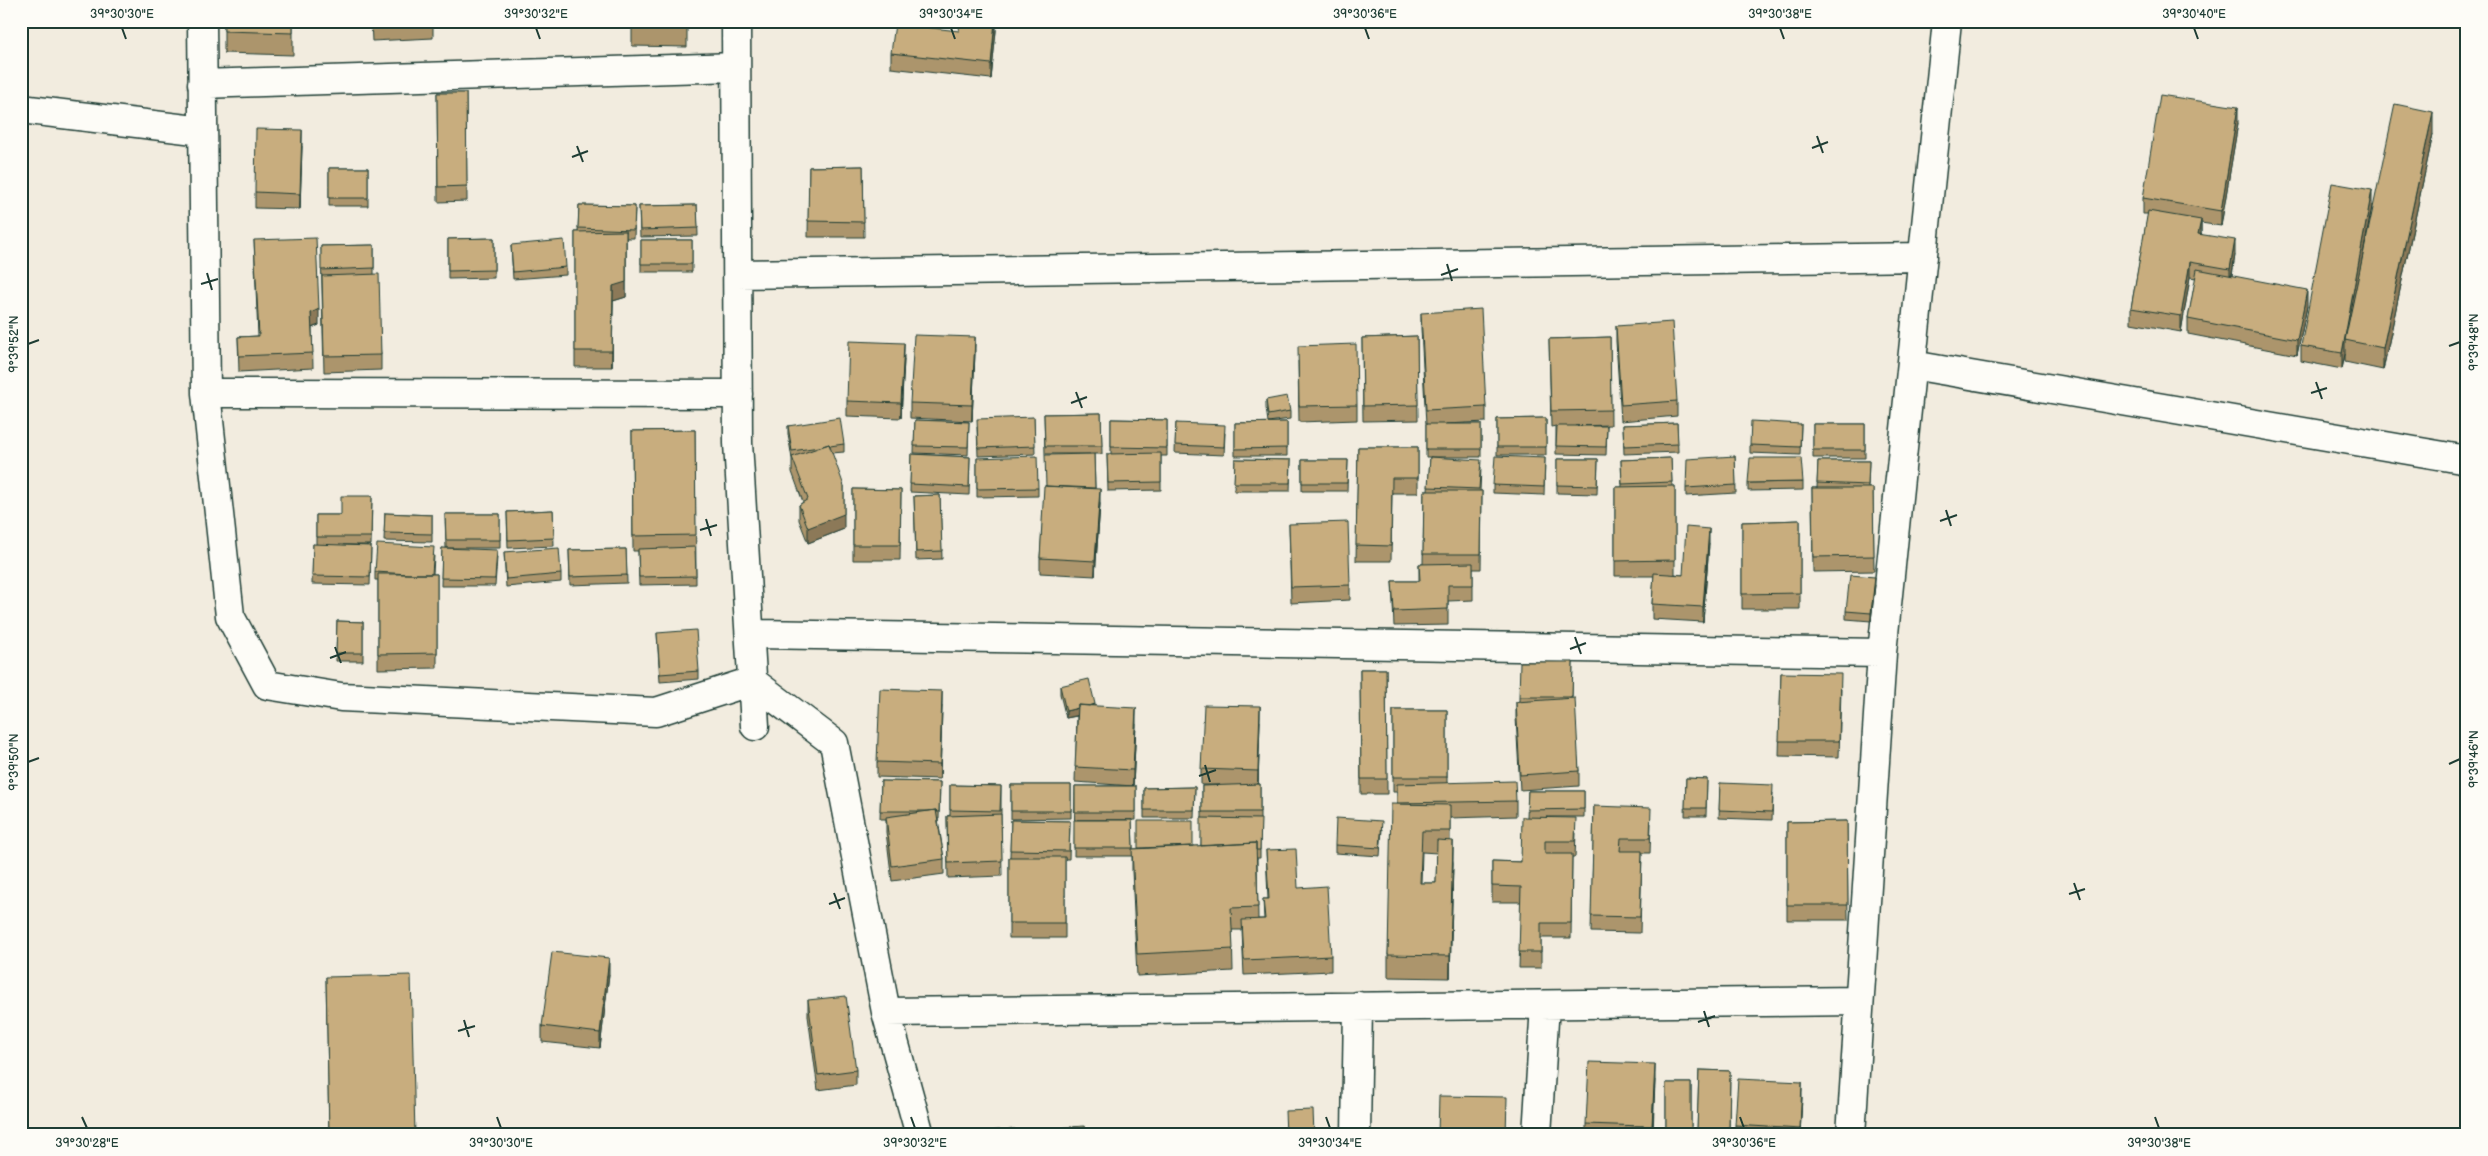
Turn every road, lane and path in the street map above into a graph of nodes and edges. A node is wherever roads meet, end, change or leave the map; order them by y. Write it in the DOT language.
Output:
graph roads {
  1 [pos="202,21"];
  2 [pos="736,21"];
  3 [pos="1947,21"];
  4 [pos="736,67"];
  5 [pos="202,84"];
  6 [pos="21,109"];
  7 [pos="203,131"];
  8 [pos="1923,256"];
  9 [pos="738,274"];
  10 [pos="1912,365"];
  11 [pos="206,393"];
  12 [pos="738,394"];
  13 [pos="2467,460"];
  14 [pos="750,634"];
  15 [pos="1882,653"];
  16 [pos="752,681"];
  17 [pos="755,726"];
  18 [pos="1859,1001"];
  19 [pos="1545,1005"];
  20 [pos="1358,1006"];
  21 [pos="886,1012"];
  22 [pos="920,1135"];
  23 [pos="1356,1135"];
  24 [pos="1537,1135"];
  25 [pos="1850,1135"];
  1 -- 5 [label="street"];
  2 -- 4 [label="street"];
  3 -- 8 [label="street"];
  4 -- 5 [label="street"];
  4 -- 9 [label="street"];
  5 -- 7 [label="street"];
  6 -- 7 [label="street"];
  7 -- 11 [label="street"];
  8 -- 9 [label="street"];
  8 -- 10 [label="street"];
  9 -- 12 [label="street"];
  10 -- 13 [label="street"];
  10 -- 15 [label="street"];
  11 -- 12 [label="street"];
  11 -- 16 [label="street"];
  12 -- 14 [label="street"];
  14 -- 15 [label="street"];
  14 -- 16 [label="street"];
  15 -- 18 [label="street"];
  16 -- 17 [label="street"];
  16 -- 21 [label="street"];
  18 -- 19 [label="street"];
  18 -- 25 [label="street"];
  19 -- 20 [label="street"];
  19 -- 24 [label="street"];
  20 -- 21 [label="street"];
  20 -- 23 [label="street"];
  21 -- 22 [label="street"];
}
